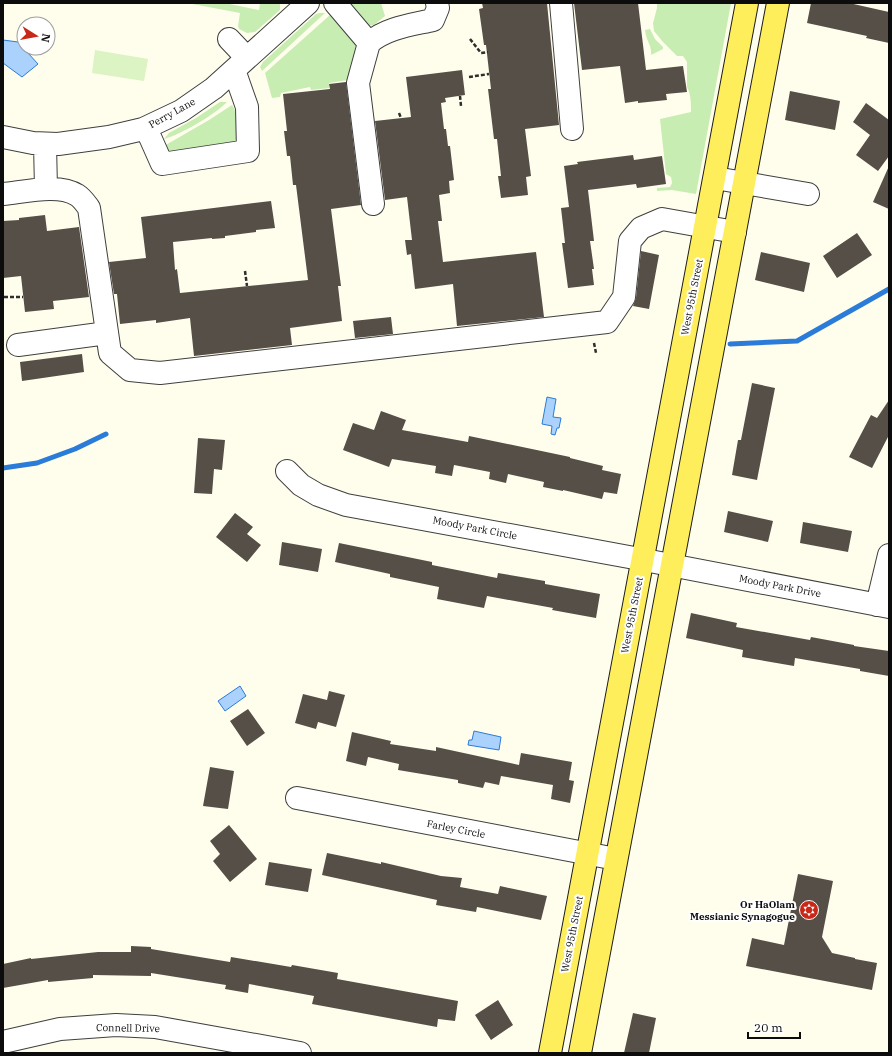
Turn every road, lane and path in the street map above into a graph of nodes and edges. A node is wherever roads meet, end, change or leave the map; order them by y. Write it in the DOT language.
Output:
graph roads {
  1 [pos="335,3"];
  2 [pos="437,3"];
  3 [pos="561,3"];
  4 [pos="747,3"];
  5 [pos="778,3"];
  6 [pos="303,4"];
  7 [pos="229,39"];
  8 [pos="470,39"];
  9 [pos="369,43"];
  10 [pos="488,52"];
  11 [pos="240,64"];
  12 [pos="489,74"];
  13 [pos="468,77"];
  14 [pos="460,96"];
  15 [pos="461,106"];
  16 [pos="398,113"];
  17 [pos="401,118"];
  18 [pos="146,128"];
  19 [pos="572,129"];
  20 [pos="3,137"];
  21 [pos="45,144"];
  22 [pos="715,178"];
  23 [pos="745,183"];
  24 [pos="46,189"];
  25 [pos="3,194"];
  26 [pos="808,194"];
  27 [pos="373,204"];
  28 [pos="705,226"];
  29 [pos="735,232"];
  30 [pos="245,271"];
  31 [pos="246,286"];
  32 [pos="4,297"];
  33 [pos="23,297"];
  34 [pos="108,333"];
  35 [pos="18,345"];
  36 [pos="673,398"];
  37 [pos="702,403"];
  38 [pos="287,472"];
  39 [pos="889,555"];
  40 [pos="642,560"];
  41 [pos="672,565"];
  42 [pos="883,606"];
  43 [pos="297,798"];
  44 [pos="587,854"];
  45 [pos="616,859"];
  46 [pos="3,1042"];
  47 [pos="300,1053"];
  48 [pos="550,1053"];
  49 [pos="580,1053"];
  1 -- 9 [label="street"];
  2 -- 9 [label="street"];
  3 -- 19 [label="street"];
  4 -- 22 [label="main road, West 95th Street"];
  5 -- 23 [label="main road"];
  6 -- 11 [label="street, Perry Lane"];
  7 -- 11 [label="street"];
  8 -- 10 [label="path"];
  9 -- 27 [label="street"];
  11 -- 18 [label="street, Perry Lane"];
  11 -- 18 [label="street"];
  12 -- 13 [label="path"];
  14 -- 15 [label="path"];
  16 -- 17 [label="path"];
  18 -- 21 [label="street, Perry Lane"];
  20 -- 21 [label="street, Perry Lane"];
  21 -- 24 [label="street"];
  22 -- 23 [label="street"];
  22 -- 28 [label="main road, West 95th Street"];
  23 -- 26 [label="street"];
  23 -- 29 [label="main road"];
  24 -- 25 [label="street"];
  24 -- 34 [label="street"];
  28 -- 29 [label="street"];
  28 -- 34 [label="street"];
  28 -- 36 [label="main road, West 95th Street"];
  29 -- 37 [label="main road"];
  30 -- 31 [label="path"];
  32 -- 33 [label="path"];
  34 -- 35 [label="street"];
  36 -- 37 [label="main road"];
  36 -- 40 [label="main road, West 95th Street"];
  37 -- 41 [label="main road"];
  38 -- 40 [label="street, Moody Park Circle"];
  39 -- 42 [label="street"];
  40 -- 41 [label="street, Moody Park Circle"];
  40 -- 44 [label="main road, West 95th Street"];
  41 -- 42 [label="street, Moody Park Drive"];
  41 -- 45 [label="main road"];
  43 -- 44 [label="street, Farley Circle"];
  44 -- 45 [label="street, Farley Circle"];
  44 -- 48 [label="main road, West 95th Street"];
  45 -- 49 [label="main road"];
  46 -- 47 [label="street, Connell Drive"];
}
